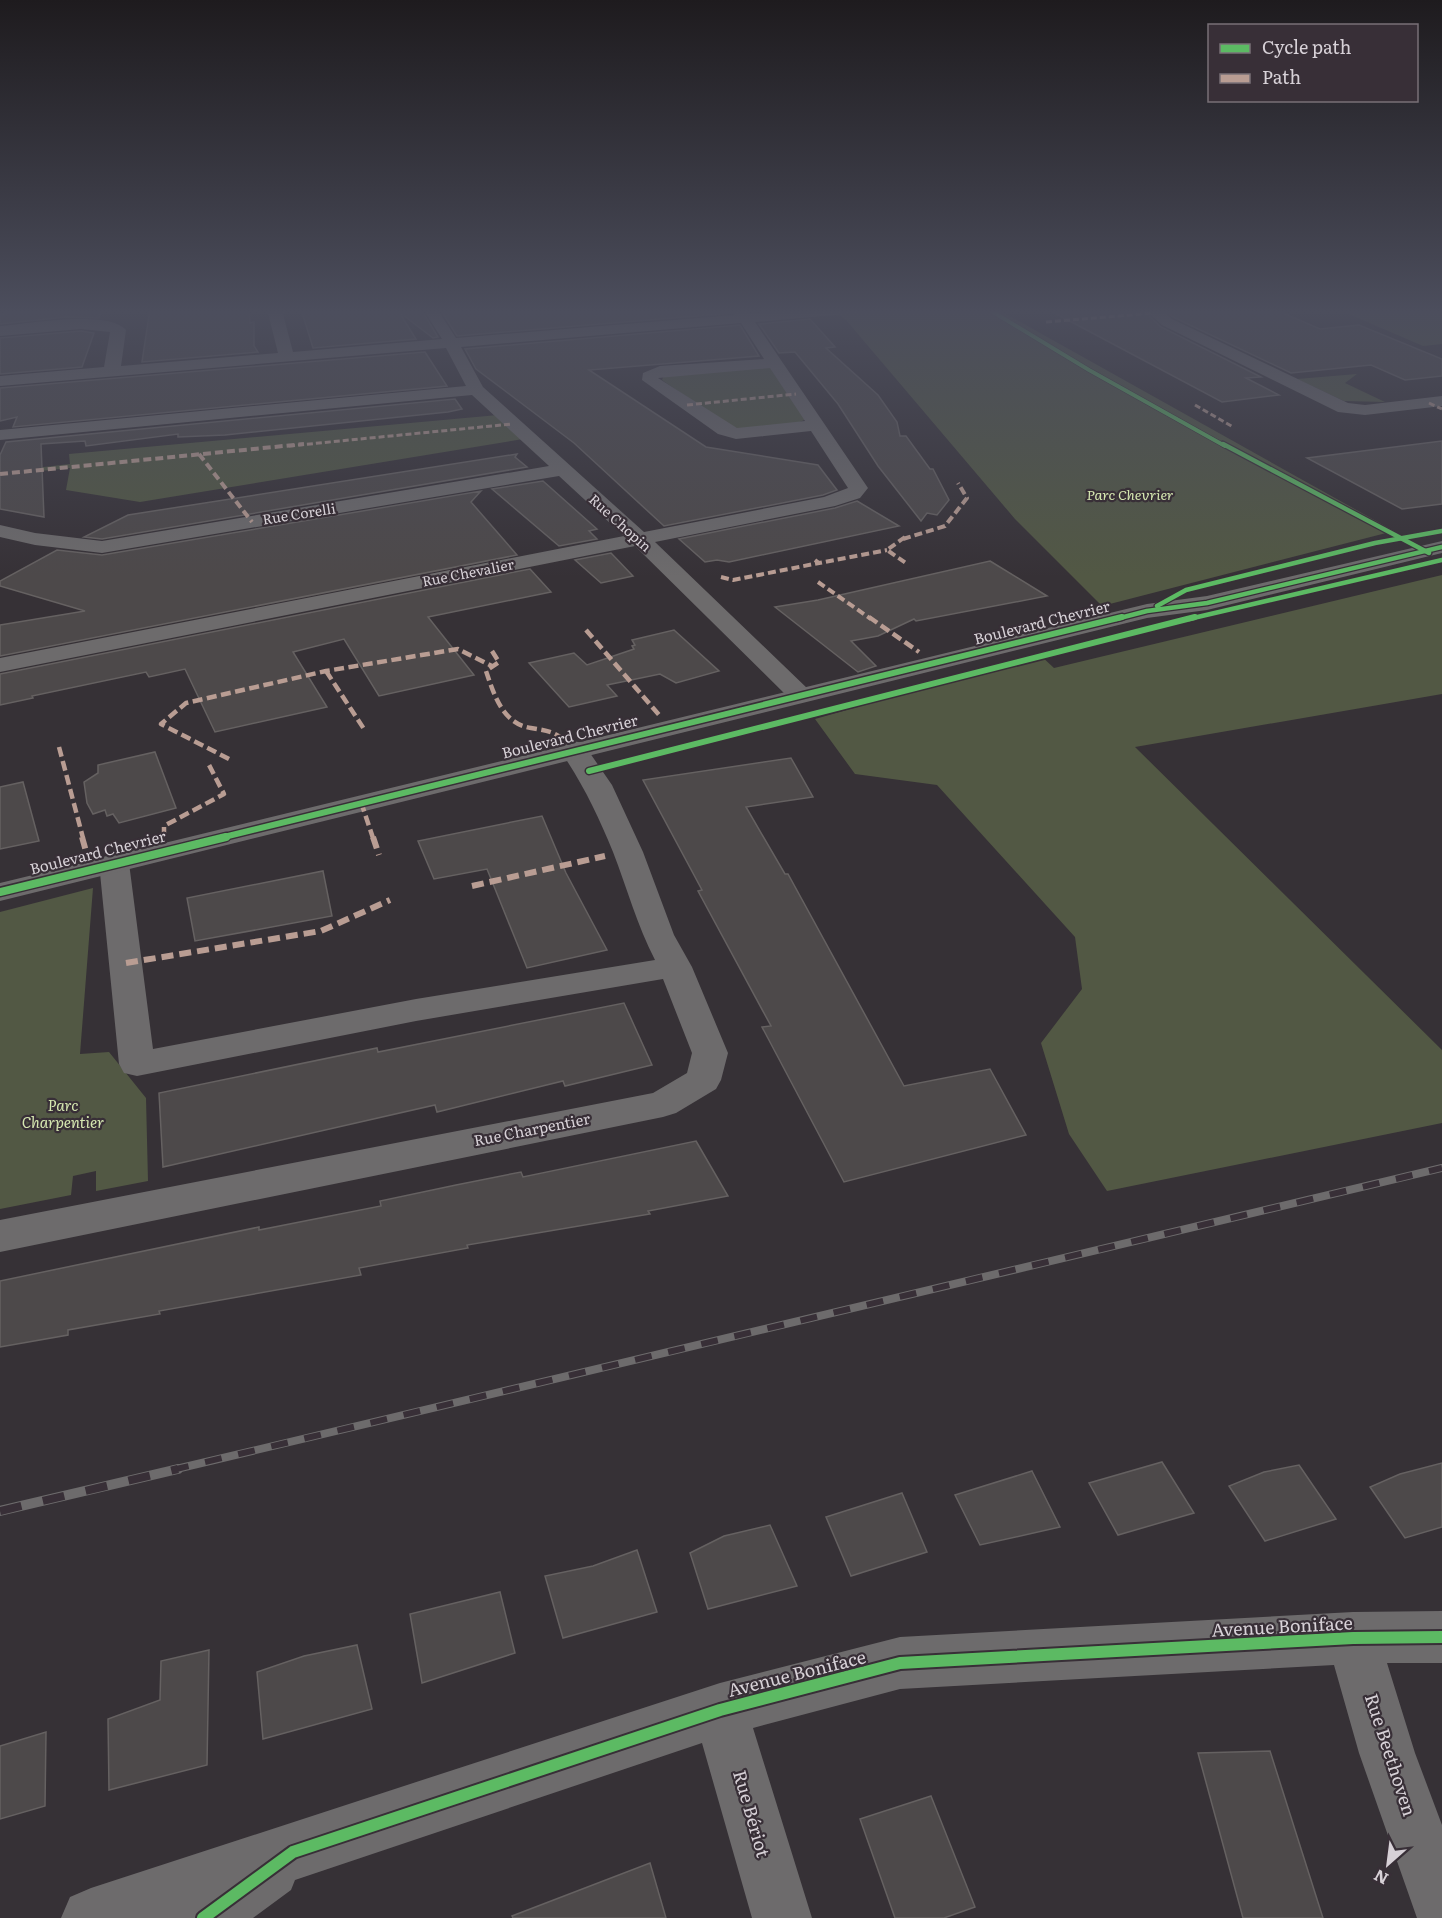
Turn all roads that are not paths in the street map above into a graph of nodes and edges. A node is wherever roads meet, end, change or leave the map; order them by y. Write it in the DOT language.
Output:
graph roads {
  1 [pos="386,399"];
  2 [pos="485,399"];
  3 [pos="677,399"];
  4 [pos="799,399"];
  5 [pos="1324,399"];
  6 [pos="1442,401"];
  7 [pos="817,425"];
  8 [pos="0,435"];
  9 [pos="562,470"];
  10 [pos="1442,531"];
  11 [pos="3,537"];
  12 [pos="637,540"];
  13 [pos="1442,547"];
  14 [pos="1147,611"];
  15 [pos="0,665"];
  16 [pos="800,695"];
  17 [pos="573,749"];
  18 [pos="114,863"];
  19 [pos="0,892"];
  20 [pos="675,967"];
  21 [pos="0,1236"];
  22 [pos="1442,1637"];
  23 [pos="1353,1638"];
  24 [pos="720,1710"];
  25 [pos="293,1852"];
  26 [pos="1442,1905"];
  27 [pos="91,1918"];
  28 [pos="203,1918"];
  29 [pos="782,1918"];
  1 -- 8 [label="street"];
  2 -- 9 [label="street, Rue Chopin"];
  3 -- 7 [label="street"];
  4 -- 7 [label="street, Rue Chevalier"];
  5 -- 6 [label="street"];
  7 -- 12 [label="street, Rue Chevalier"];
  9 -- 11 [label="street, Rue Corelli"];
  9 -- 12 [label="street, Rue Chopin"];
  10 -- 14 [label="street, Boulevard Chevrier"];
  12 -- 15 [label="street, Rue Chevalier"];
  12 -- 16 [label="street, Rue Chopin"];
  13 -- 14 [label="street, Boulevard Chevrier"];
  14 -- 16 [label="street, Boulevard Chevrier"];
  16 -- 17 [label="street, Boulevard Chevrier"];
  17 -- 18 [label="street, Boulevard Chevrier"];
  17 -- 20 [label="street, Rue Charpentier"];
  18 -- 19 [label="street, Boulevard Chevrier"];
  18 -- 20 [label="street"];
  20 -- 21 [label="street, Rue Charpentier"];
  22 -- 23 [label="street, Avenue Boniface"];
  23 -- 24 [label="street, Avenue Boniface"];
  23 -- 26 [label="street, Rue Beethoven"];
  24 -- 25 [label="street, Avenue Boniface"];
  24 -- 29 [label="street, Rue Bériot"];
  25 -- 27 [label="street, Avenue Boniface"];
  25 -- 28 [label="street, Avenue Boniface"];
}
